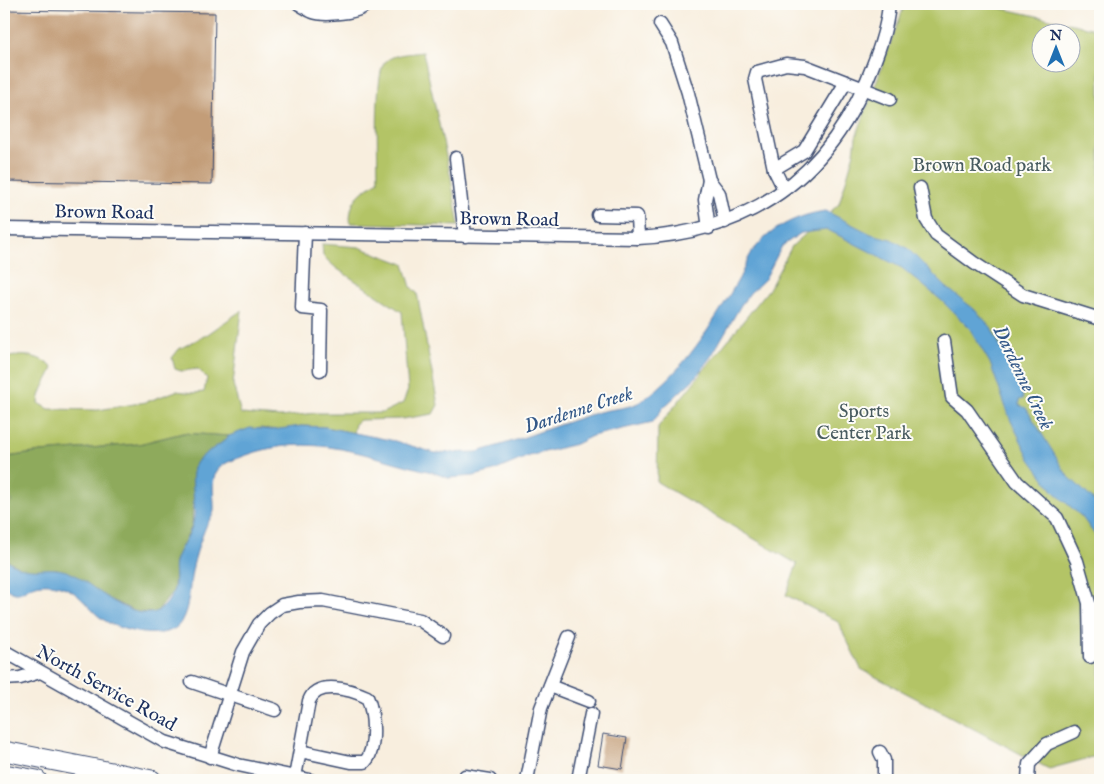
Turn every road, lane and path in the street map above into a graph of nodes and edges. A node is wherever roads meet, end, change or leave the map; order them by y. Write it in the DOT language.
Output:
graph roads {
  1 [pos="298,4"];
  2 [pos="366,4"];
  3 [pos="889,4"];
  4 [pos="660,24"];
  5 [pos="846,82"];
  6 [pos="863,89"];
  7 [pos="890,99"];
  8 [pos="456,158"];
  9 [pos="774,169"];
  10 [pos="709,180"];
  11 [pos="920,188"];
  12 [pos="784,190"];
  13 [pos="598,215"];
  14 [pos="725,222"];
  15 [pos="709,228"];
  16 [pos="4,229"];
  17 [pos="305,233"];
  18 [pos="466,236"];
  19 [pos="638,238"];
  20 [pos="1100,320"];
  21 [pos="944,341"];
  22 [pos="320,370"];
  23 [pos="443,636"];
  24 [pos="569,637"];
  25 [pos="4,651"];
  26 [pos="1090,657"];
  27 [pos="40,672"];
  28 [pos="4,679"];
  29 [pos="192,682"];
  30 [pos="550,686"];
  31 [pos="230,696"];
  32 [pos="275,710"];
  33 [pos="1074,732"];
  34 [pos="4,751"];
  35 [pos="300,751"];
  36 [pos="880,752"];
  37 [pos="210,757"];
  38 [pos="4,774"];
  39 [pos="465,776"];
  40 [pos="295,777"];
  41 [pos="37,780"];
  42 [pos="152,780"];
  43 [pos="310,780"];
  44 [pos="490,780"];
  45 [pos="527,780"];
  46 [pos="578,780"];
  47 [pos="884,780"];
  48 [pos="1028,780"];
  1 -- 2 [label="street"];
  3 -- 6 [label="street, Brown Road"];
  4 -- 10 [label="street"];
  5 -- 6 [label="street"];
  5 -- 9 [label="street"];
  5 -- 9 [label="street"];
  6 -- 7 [label="street"];
  6 -- 12 [label="street, Brown Road"];
  8 -- 18 [label="street"];
  9 -- 12 [label="street"];
  10 -- 14 [label="street"];
  10 -- 15 [label="street"];
  11 -- 20 [label="street"];
  12 -- 14 [label="street, Brown Road"];
  13 -- 19 [label="street"];
  14 -- 15 [label="street, Brown Road"];
  15 -- 19 [label="street, Brown Road"];
  16 -- 17 [label="street, Brown Road"];
  17 -- 18 [label="street, Brown Road"];
  17 -- 22 [label="street"];
  18 -- 19 [label="street, Brown Road"];
  21 -- 26 [label="street"];
  23 -- 31 [label="street"];
  24 -- 30 [label="street"];
  25 -- 27 [label="street, North Service Road"];
  27 -- 28 [label="street"];
  27 -- 37 [label="street, North Service Road"];
  29 -- 31 [label="street"];
  30 -- 45 [label="street"];
  30 -- 46 [label="street"];
  31 -- 32 [label="street"];
  31 -- 37 [label="street"];
  33 -- 48 [label="street"];
  34 -- 42 [label="highway"];
  35 -- 35 [label="street"];
  35 -- 40 [label="street"];
  36 -- 47 [label="street"];
  37 -- 40 [label="street, North Service Road"];
  38 -- 41 [label="highway"];
  39 -- 44 [label="street"];
  40 -- 43 [label="street, North Service Road"];
}
